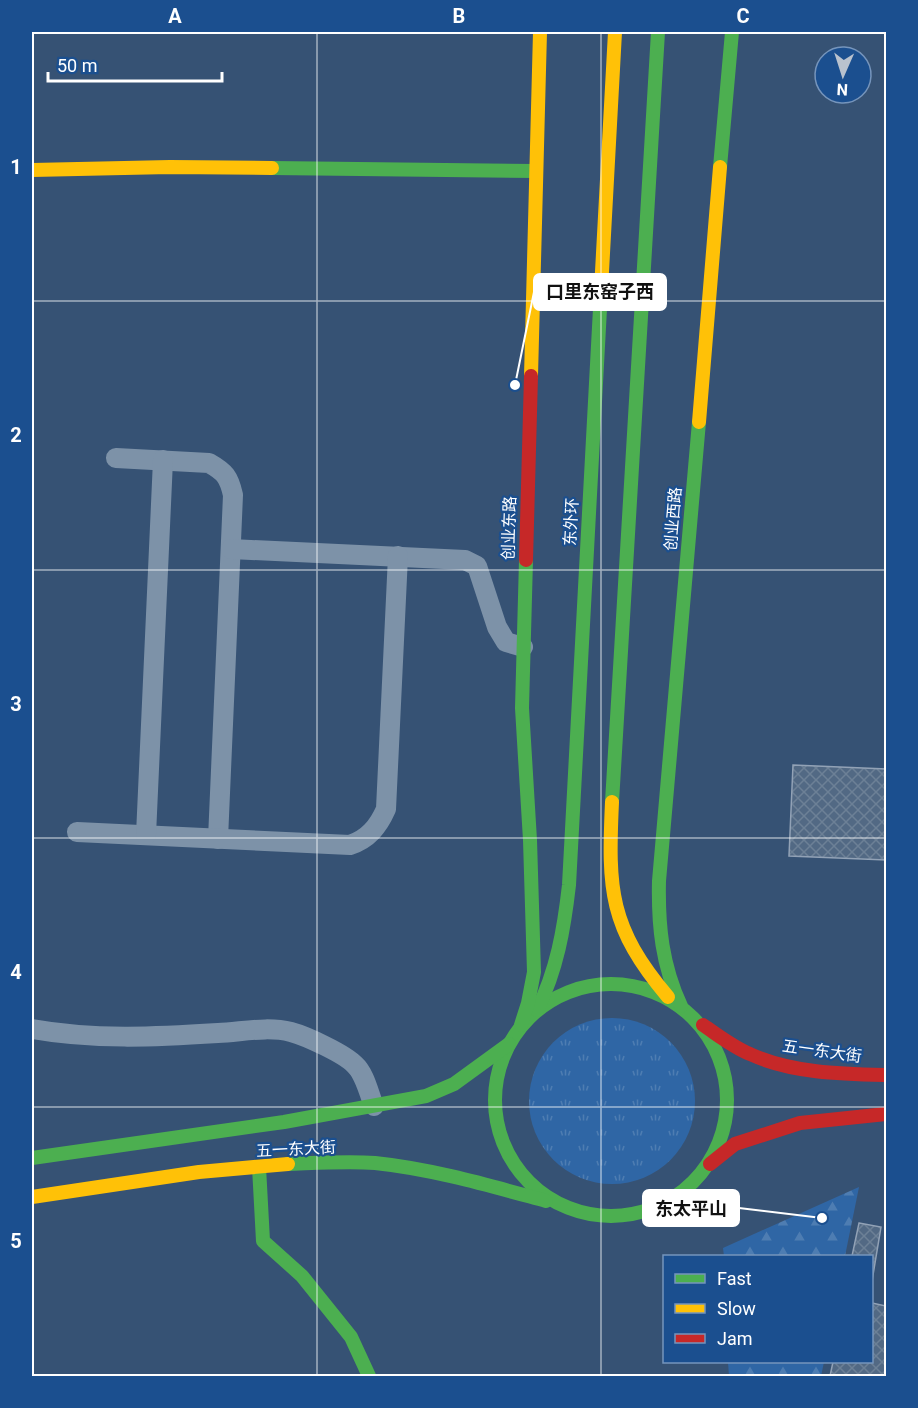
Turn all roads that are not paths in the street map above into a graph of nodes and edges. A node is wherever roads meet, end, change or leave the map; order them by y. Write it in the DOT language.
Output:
graph roads {
  1 [pos="540,32"];
  2 [pos="615,32"];
  3 [pos="658,32"];
  4 [pos="732,32"];
  5 [pos="32,170"];
  6 [pos="536,171"];
  7 [pos="116,458"];
  8 [pos="163,460"];
  9 [pos="231,549"];
  10 [pos="398,556"];
  11 [pos="523,647"];
  12 [pos="77,832"];
  13 [pos="146,835"];
  14 [pos="218,839"];
  15 [pos="676,1003"];
  16 [pos="537,1010"];
  17 [pos="693,1018"];
  18 [pos="521,1024"];
  19 [pos="32,1029"];
  20 [pos="509,1044"];
  21 [pos="886,1075"];
  22 [pos="374,1106"];
  23 [pos="886,1114"];
  24 [pos="32,1158"];
  25 [pos="707,1166"];
  26 [pos="259,1167"];
  27 [pos="32,1197"];
  28 [pos="559,1205"];
  29 [pos="369,1377"];
  1 -- 6 [label="main road, 创业东路"];
  2 -- 16 [label="main road, 东外环"];
  3 -- 15 [label="main road"];
  4 -- 15 [label="main road, 创业西路"];
  5 -- 6 [label="main road"];
  6 -- 11 [label="main road, 创业东路"];
  7 -- 8 [label="street"];
  8 -- 9 [label="street"];
  8 -- 13 [label="street"];
  9 -- 10 [label="street"];
  9 -- 14 [label="street"];
  10 -- 11 [label="street"];
  10 -- 14 [label="street"];
  11 -- 18 [label="main road, 创业东路"];
  12 -- 13 [label="street"];
  13 -- 14 [label="street"];
  15 -- 16 [label="main road"];
  15 -- 17 [label="main road"];
  16 -- 18 [label="main road"];
  17 -- 21 [label="main road, 五一东大街"];
  17 -- 25 [label="main road"];
  18 -- 20 [label="main road"];
  19 -- 22 [label="street"];
  20 -- 22 [label="main road, 五一东大街"];
  20 -- 28 [label="main road"];
  22 -- 24 [label="main road, 五一东大街"];
  23 -- 25 [label="main road"];
  25 -- 28 [label="main road"];
  26 -- 27 [label="main road, 五一东大街"];
  26 -- 28 [label="main road, 五一东大街"];
  26 -- 29 [label="main road"];
}
